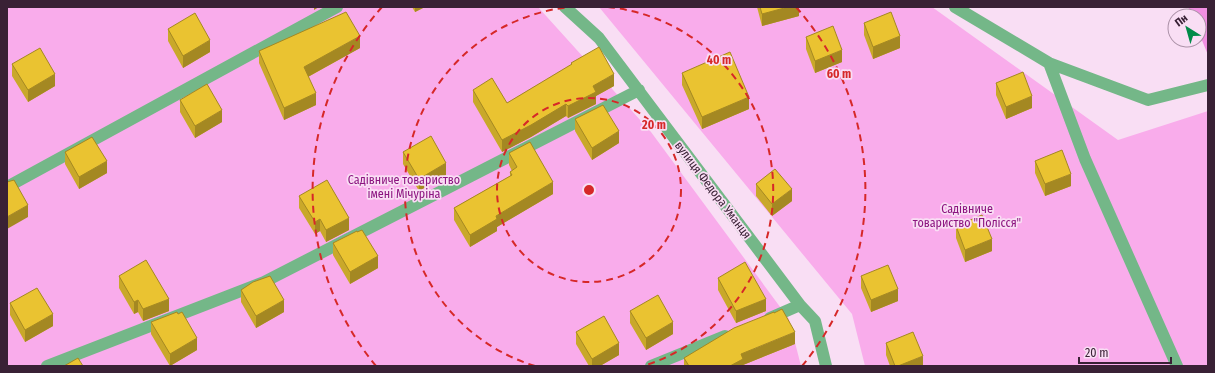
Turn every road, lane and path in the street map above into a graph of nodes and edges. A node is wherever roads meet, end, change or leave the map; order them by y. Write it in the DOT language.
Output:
graph roads {
  1 [pos="337,7"];
  2 [pos="565,7"];
  3 [pos="955,7"];
  4 [pos="1049,63"];
  5 [pos="1208,85"];
  6 [pos="638,90"];
  7 [pos="7,187"];
  8 [pos="800,306"];
  9 [pos="758,322"];
  10 [pos="737,331"];
  11 [pos="48,366"];
  12 [pos="651,366"];
  13 [pos="826,366"];
  14 [pos="1177,366"];
  1 -- 7 [label="street"];
  2 -- 6 [label="street, вулиця Федора Уманця"];
  3 -- 4 [label="street"];
  4 -- 5 [label="street"];
  4 -- 14 [label="street"];
  6 -- 8 [label="street, вулиця Федора Уманця"];
  6 -- 11 [label="street"];
  8 -- 9 [label="street"];
  8 -- 13 [label="street, вулиця Федора Уманця"];
  10 -- 12 [label="street"];
}
